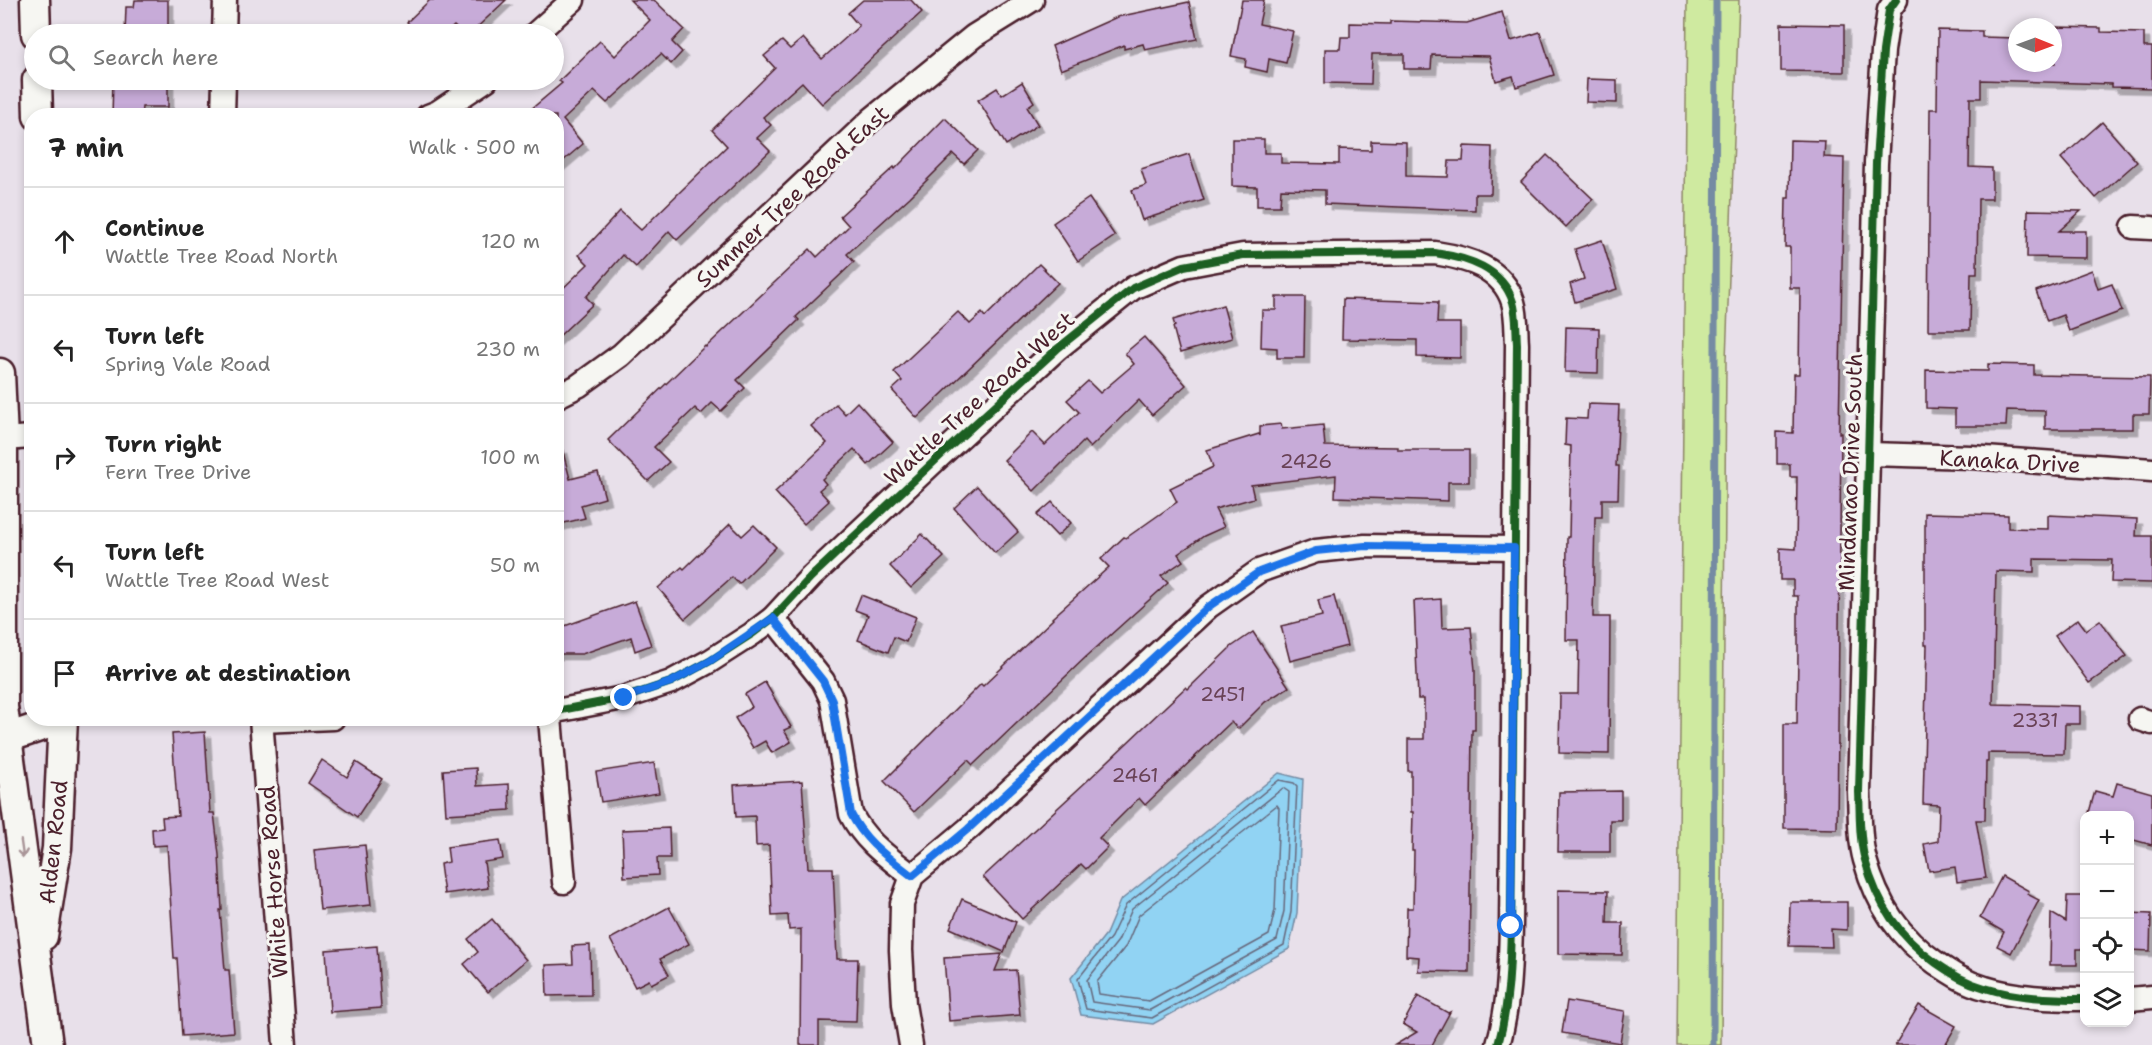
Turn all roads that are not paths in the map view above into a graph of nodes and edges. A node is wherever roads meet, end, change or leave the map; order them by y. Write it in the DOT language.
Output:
graph roads {
  1 [pos="35,0"];
  2 [pos="225,0"];
  3 [pos="573,0"];
  4 [pos="1032,0"];
  5 [pos="1896,0"];
  6 [pos="36,24"];
  7 [pos="224,24"];
  8 [pos="546,24"];
  9 [pos="37,90"];
  10 [pos="224,90"];
  11 [pos="471,90"];
  12 [pos="38,108"];
  13 [pos="223,108"];
  14 [pos="444,108"];
  15 [pos="0,373"];
  16 [pos="564,393"];
  17 [pos="24,438"];
  18 [pos="3,439"];
  19 [pos="1869,454"];
  20 [pos="2152,470"];
  21 [pos="1514,548"];
  22 [pos="773,618"];
  23 [pos="2,707"];
  24 [pos="564,709"];
  25 [pos="24,711"];
  26 [pos="40,726"];
  27 [pos="61,726"];
  28 [pos="261,726"];
  29 [pos="551,726"];
  30 [pos="4,738"];
  31 [pos="912,876"];
  32 [pos="564,882"];
  33 [pos="38,964"];
  34 [pos="2152,997"];
  35 [pos="2080,999"];
  36 [pos="2134,999"];
  37 [pos="48,1045"];
  38 [pos="285,1045"];
  39 [pos="911,1045"];
  40 [pos="1498,1045"];
  1 -- 6 [label="street"];
  2 -- 7 [label="street"];
  3 -- 8 [label="street"];
  4 -- 16 [label="street, Summer Tree Road East"];
  5 -- 19 [label="street, Mindanao Drive South"];
  9 -- 12 [label="street"];
  10 -- 13 [label="street"];
  11 -- 14 [label="street"];
  15 -- 18 [label="street, Alden Road"];
  17 -- 18 [label="street"];
  18 -- 23 [label="street, Alden Road"];
  19 -- 20 [label="street, Kanaka Drive"];
  19 -- 35 [label="street, Mindanao Drive South"];
  21 -- 22 [label="street, Wattle Tree Road West"];
  21 -- 31 [label="street"];
  21 -- 40 [label="street"];
  22 -- 24 [label="street, Wattle Tree Road West"];
  22 -- 31 [label="street"];
  23 -- 25 [label="street"];
  23 -- 30 [label="street, Alden Road"];
  26 -- 30 [label="street"];
  27 -- 33 [label="street, Alden Road"];
  28 -- 38 [label="street, White Horse Road"];
  29 -- 32 [label="street"];
  30 -- 33 [label="street, Alden Road, one-way"];
  31 -- 39 [label="street"];
  33 -- 37 [label="street, Alden Road"];
  34 -- 36 [label="street"];
}
